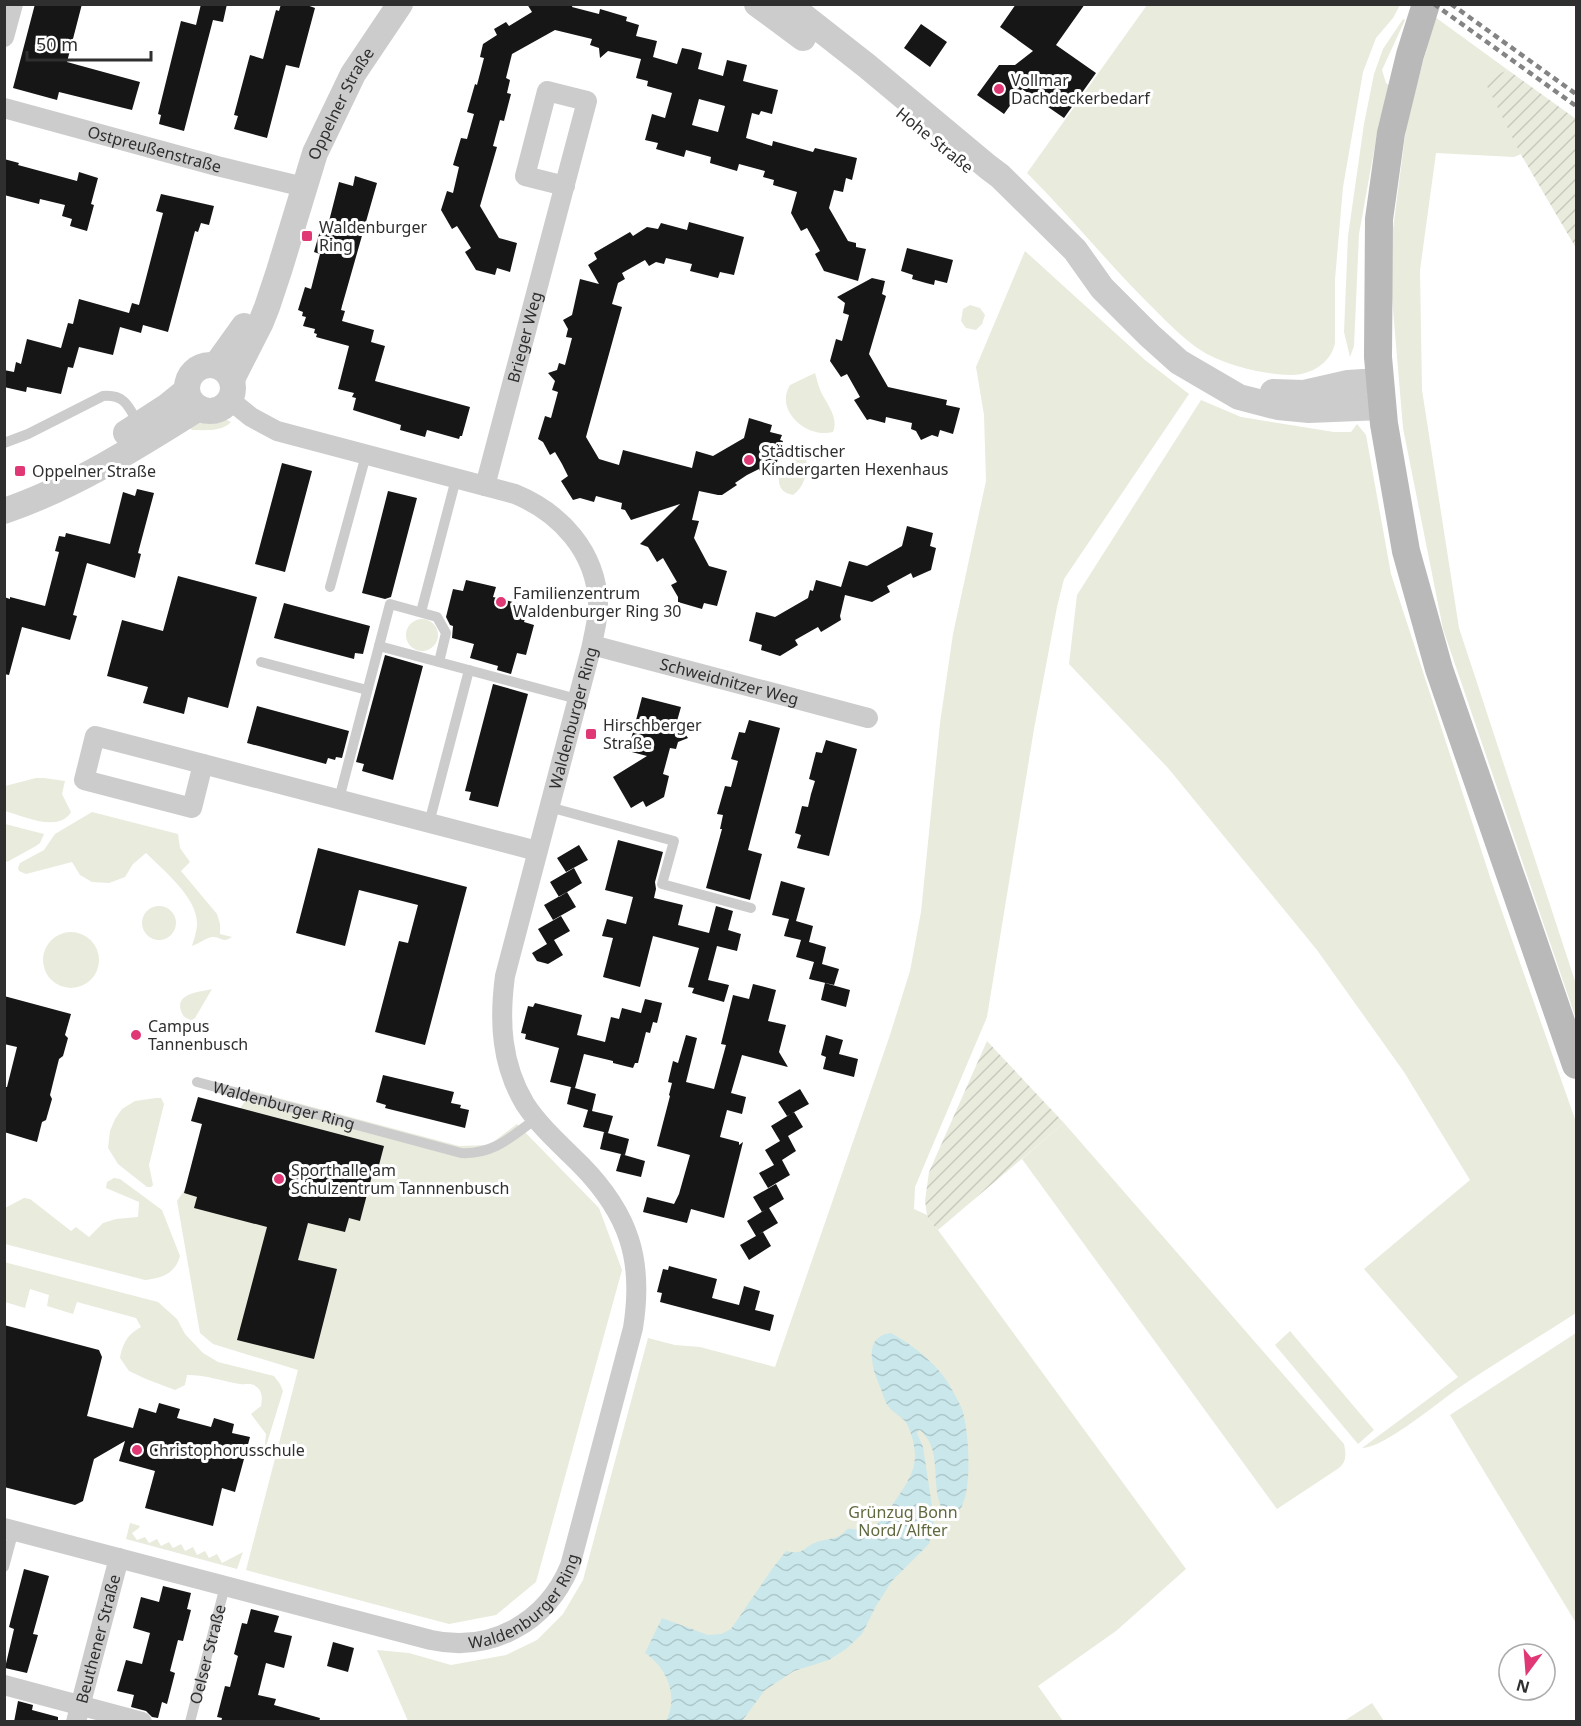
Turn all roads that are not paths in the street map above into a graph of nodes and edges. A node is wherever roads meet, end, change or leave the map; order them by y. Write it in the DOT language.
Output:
graph roads {
  1 [pos="13,4"];
  2 [pos="381,4"];
  3 [pos="400,4"];
  4 [pos="757,4"];
  5 [pos="788,4"];
  6 [pos="1426,4"];
  7 [pos="4,37"];
  8 [pos="4,108"];
  9 [pos="995,181"];
  10 [pos="298,185"];
  11 [pos="565,186"];
  12 [pos="226,382"];
  13 [pos="1381,394"];
  14 [pos="193,399"];
  15 [pos="139,426"];
  16 [pos="4,443"];
  17 [pos="366,455"];
  18 [pos="456,479"];
  19 [pos="485,486"];
  20 [pos="4,493"];
  21 [pos="4,510"];
  22 [pos="330,587"];
  23 [pos="421,612"];
  24 [pos="592,645"];
  25 [pos="379,646"];
  26 [pos="261,662"];
  27 [pos="439,662"];
  28 [pos="469,670"];
  29 [pos="368,690"];
  30 [pos="577,699"];
  31 [pos="868,718"];
  32 [pos="203,764"];
  33 [pos="339,799"];
  34 [pos="549,807"];
  35 [pos="429,823"];
  36 [pos="537,851"];
  37 [pos="751,908"];
  38 [pos="1576,1065"];
  39 [pos="197,1082"];
  40 [pos="537,1118"];
  41 [pos="9,1529"];
  42 [pos="119,1558"];
  43 [pos="4,1567"];
  44 [pos="225,1586"];
  45 [pos="4,1685"];
  46 [pos="78,1713"];
  47 [pos="142,1722"];
  48 [pos="190,1722"];
  1 -- 7 [label="street"];
  2 -- 10 [label="street, Oppelner Straße"];
  3 -- 10 [label="street, Oppelner Straße"];
  4 -- 9 [label="street, Hohe Straße"];
  5 -- 9 [label="street, Hohe Straße"];
  6 -- 13 [label="main road"];
  8 -- 10 [label="street, Ostpreußenstraße"];
  9 -- 13 [label="street, Hohe Straße"];
  10 -- 12 [label="street, Oppelner Straße"];
  11 -- 11 [label="street, Brieger Weg"];
  11 -- 19 [label="street, Brieger Weg"];
  12 -- 14 [label="street"];
  12 -- 14 [label="street"];
  12 -- 17 [label="street, Waldenburger Ring"];
  13 -- 38 [label="main road"];
  14 -- 15 [label="street"];
  14 -- 21 [label="street"];
  15 -- 16 [label="lane"];
  15 -- 20 [label="street"];
  17 -- 18 [label="street, Waldenburger Ring"];
  17 -- 22 [label="lane"];
  18 -- 19 [label="street, Waldenburger Ring"];
  18 -- 23 [label="lane"];
  19 -- 24 [label="street, Waldenburger Ring"];
  23 -- 25 [label="lane"];
  23 -- 27 [label="lane"];
  24 -- 30 [label="street, Waldenburger Ring"];
  24 -- 31 [label="street, Schweidnitzer Weg"];
  25 -- 27 [label="lane"];
  25 -- 29 [label="lane"];
  26 -- 29 [label="lane"];
  27 -- 28 [label="lane"];
  28 -- 30 [label="lane"];
  28 -- 35 [label="lane"];
  29 -- 33 [label="lane"];
  30 -- 34 [label="street, Waldenburger Ring"];
  32 -- 32 [label="street"];
  32 -- 33 [label="street"];
  33 -- 35 [label="street"];
  34 -- 36 [label="street, Waldenburger Ring"];
  34 -- 37 [label="lane"];
  35 -- 36 [label="street"];
  36 -- 40 [label="street, Waldenburger Ring"];
  39 -- 40 [label="lane, Waldenburger Ring"];
  40 -- 44 [label="street, Waldenburger Ring"];
  41 -- 42 [label="street, Waldenburger Ring"];
  41 -- 43 [label="lane"];
  42 -- 44 [label="street, Waldenburger Ring"];
  42 -- 46 [label="street, Beuthener Straße"];
  44 -- 48 [label="lane, Oelser Straße"];
  45 -- 46 [label="street"];
  46 -- 47 [label="street"];
}
